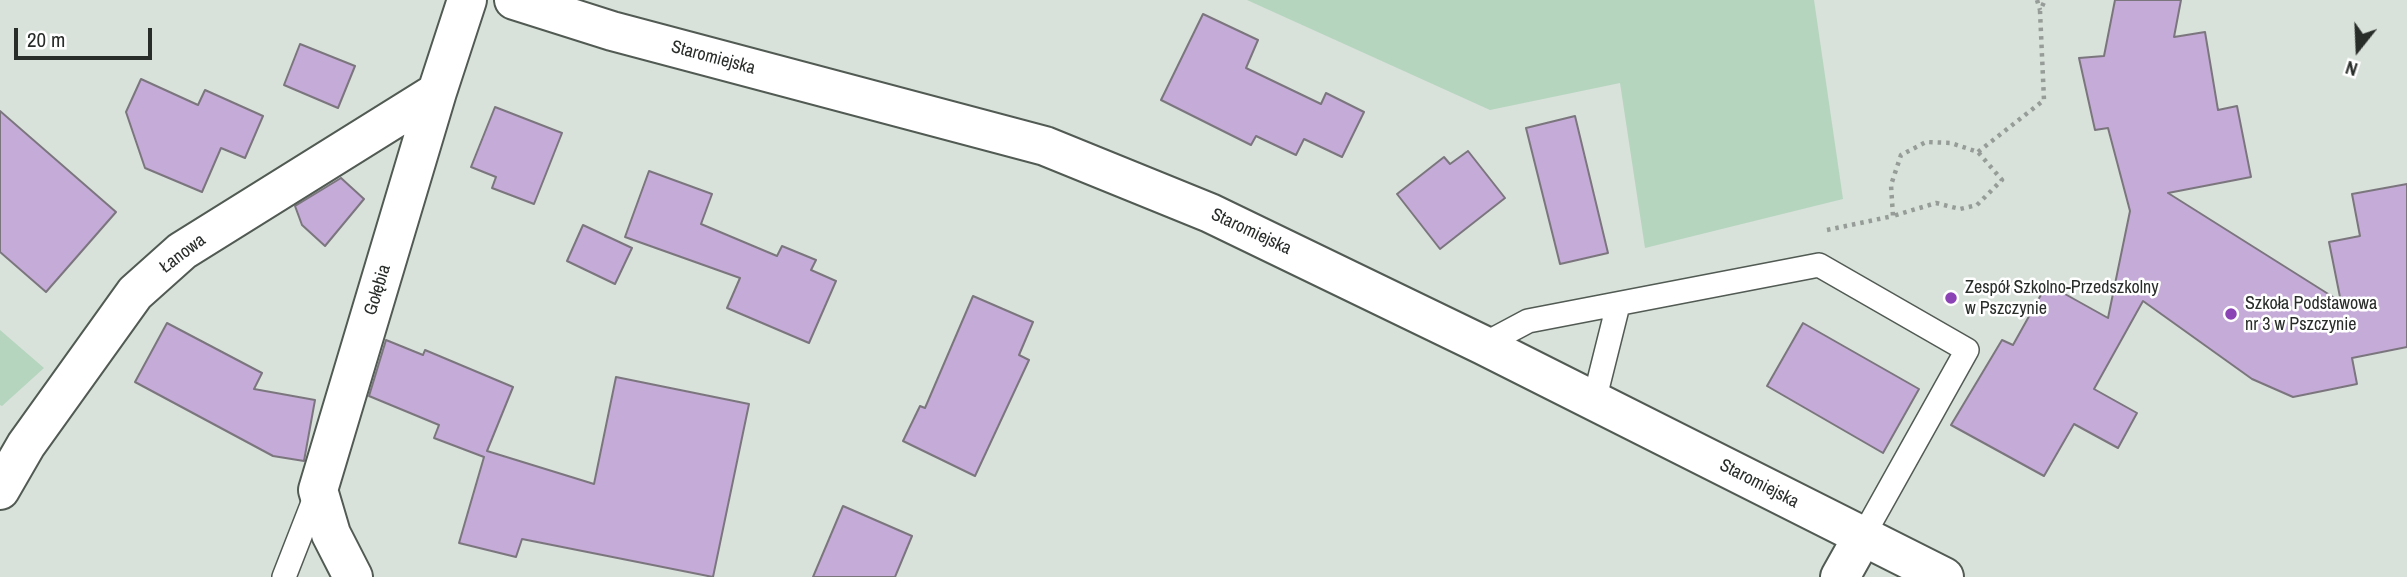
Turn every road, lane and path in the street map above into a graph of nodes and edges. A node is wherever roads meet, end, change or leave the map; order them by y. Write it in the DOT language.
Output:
graph roads {
  1 [pos="467,0"];
  2 [pos="514,0"];
  3 [pos="2037,0"];
  4 [pos="2045,0"];
  5 [pos="2040,10"];
  6 [pos="437,92"];
  7 [pos="1978,152"];
  8 [pos="1893,216"];
  9 [pos="1813,233"];
  10 [pos="1618,305"];
  11 [pos="1483,345"];
  12 [pos="1594,401"];
  13 [pos="13,442"];
  14 [pos="0,490"];
  15 [pos="318,490"];
  16 [pos="1863,536"];
  17 [pos="285,577"];
  18 [pos="353,577"];
  19 [pos="1840,577"];
  20 [pos="1944,577"];
  1 -- 6 [label="street, Gołębia"];
  2 -- 11 [label="street, Staromiejska"];
  3 -- 5 [label="path"];
  4 -- 5 [label="path"];
  5 -- 7 [label="path"];
  6 -- 13 [label="street, Łanowa"];
  6 -- 15 [label="street, Gołębia"];
  7 -- 8 [label="path"];
  7 -- 8 [label="path"];
  8 -- 9 [label="path"];
  10 -- 11 [label="lane"];
  10 -- 12 [label="lane"];
  10 -- 16 [label="lane"];
  11 -- 12 [label="street, Staromiejska"];
  12 -- 16 [label="street, Staromiejska"];
  13 -- 14 [label="street, Łanowa"];
  15 -- 17 [label="lane"];
  15 -- 18 [label="street"];
  16 -- 19 [label="street"];
  16 -- 20 [label="street, Staromiejska"];
}
